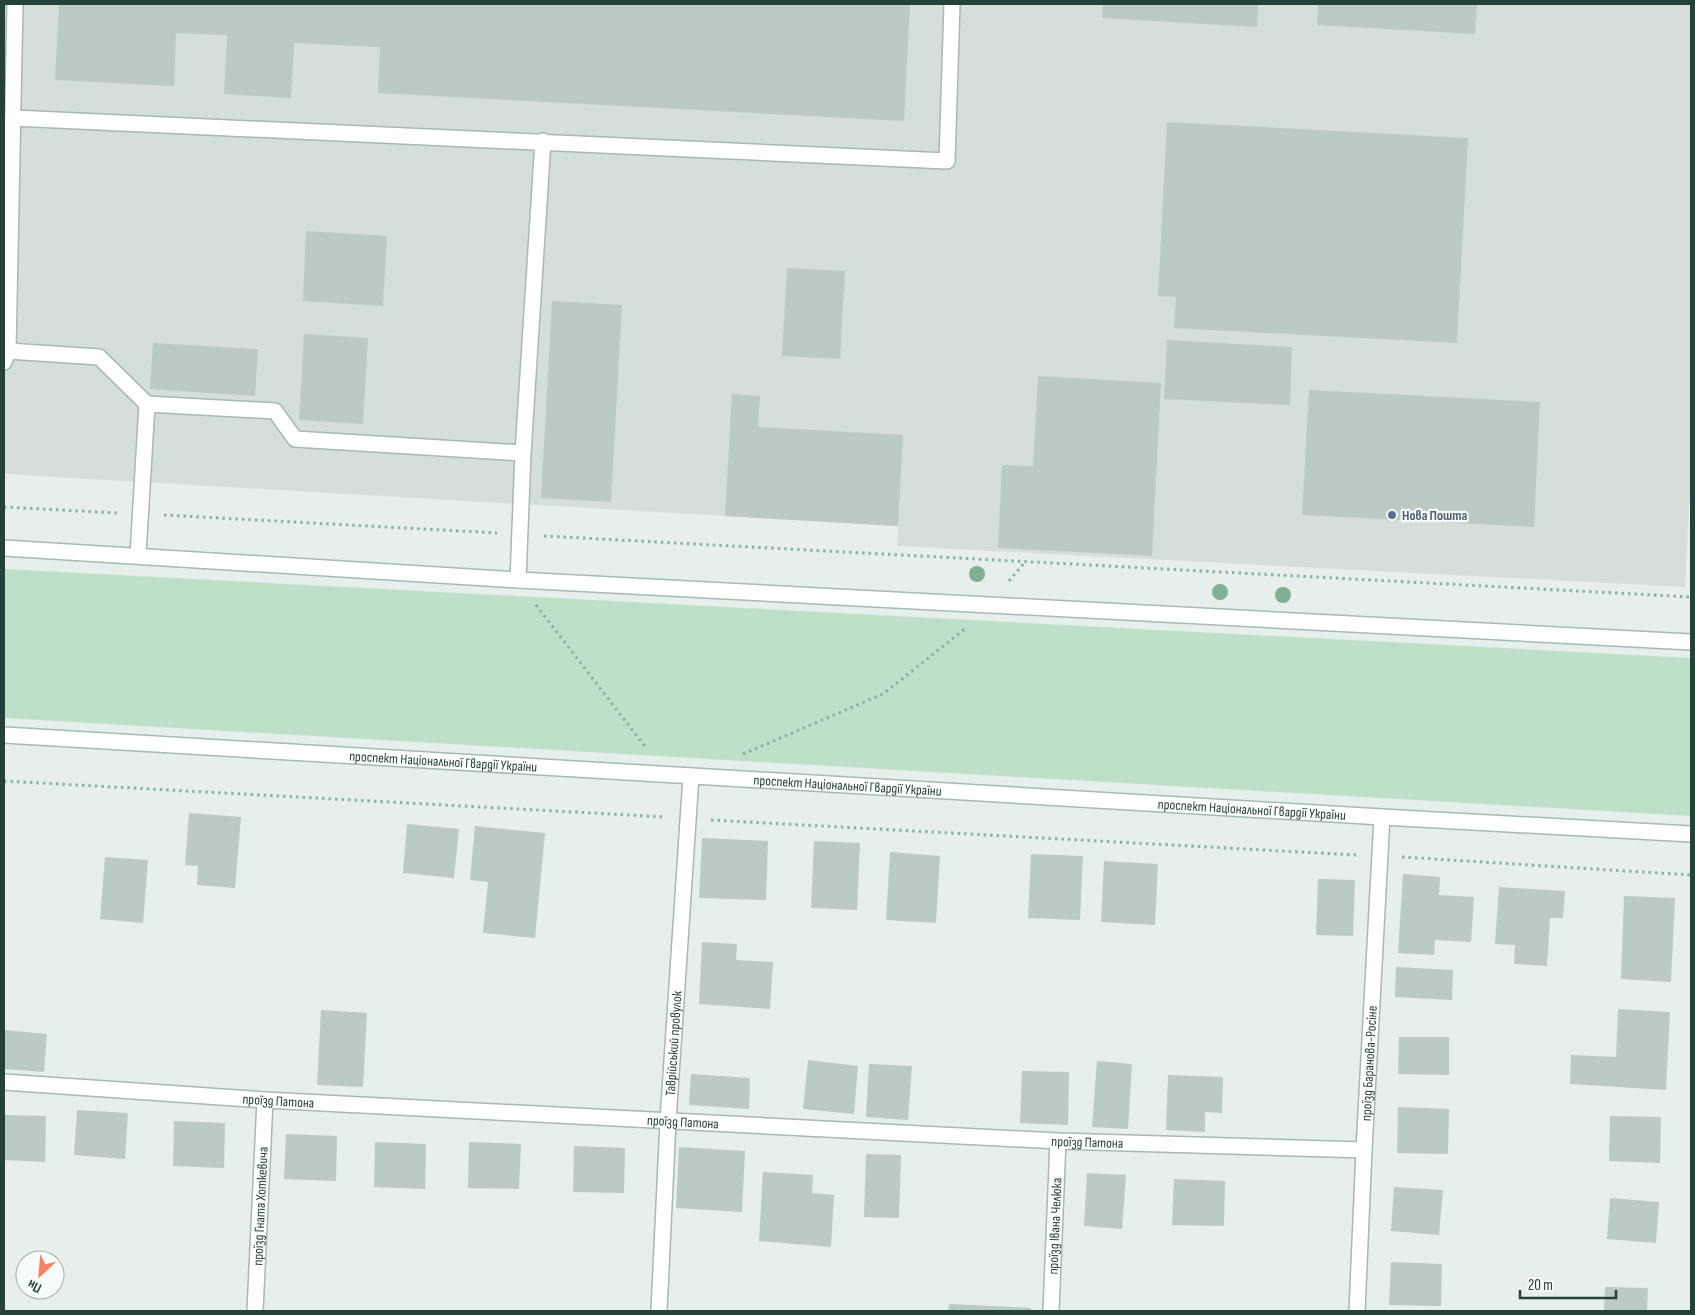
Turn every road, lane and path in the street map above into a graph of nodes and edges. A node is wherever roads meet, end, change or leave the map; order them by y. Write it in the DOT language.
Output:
graph roads {
  1 [pos="15,4"];
  2 [pos="952,4"];
  3 [pos="14,118"];
  4 [pos="543,141"];
  5 [pos="6,356"];
  6 [pos="147,404"];
  7 [pos="523,453"];
  8 [pos="4,507"];
  9 [pos="140,514"];
  10 [pos="520,535"];
  11 [pos="4,548"];
  12 [pos="138,555"];
  13 [pos="1025,562"];
  14 [pos="518,580"];
  15 [pos="1691,597"];
  16 [pos="988,605"];
  17 [pos="1691,642"];
  18 [pos="4,735"];
  19 [pos="652,756"];
  20 [pos="737,756"];
  21 [pos="691,776"];
  22 [pos="4,781"];
  23 [pos="1382,817"];
  24 [pos="689,819"];
  25 [pos="1691,834"];
  26 [pos="1380,856"];
  27 [pos="1691,875"];
  28 [pos="4,1082"];
  29 [pos="265,1100"];
  30 [pos="668,1121"];
  31 [pos="1058,1141"];
  32 [pos="1364,1150"];
  33 [pos="255,1311"];
  34 [pos="659,1311"];
  35 [pos="1051,1311"];
  36 [pos="1357,1311"];
  1 -- 3 [label="street"];
  2 -- 4 [label="street"];
  3 -- 4 [label="street"];
  3 -- 5 [label="street"];
  4 -- 7 [label="street"];
  5 -- 6 [label="street"];
  6 -- 7 [label="street"];
  6 -- 9 [label="street"];
  7 -- 10 [label="street"];
  8 -- 9 [label="path"];
  9 -- 10 [label="path"];
  9 -- 12 [label="street"];
  10 -- 13 [label="path"];
  10 -- 14 [label="street"];
  11 -- 12 [label="street"];
  12 -- 14 [label="street"];
  13 -- 15 [label="path"];
  13 -- 16 [label="path"];
  14 -- 16 [label="street"];
  14 -- 19 [label="path"];
  16 -- 17 [label="street"];
  16 -- 20 [label="path"];
  18 -- 21 [label="street, проспект Національної Гвардії України"];
  21 -- 23 [label="street, проспект Національної Гвардії України"];
  21 -- 24 [label="street, Таврійський провулок"];
  22 -- 24 [label="path"];
  23 -- 25 [label="street, проспект Національної Гвардії України"];
  23 -- 26 [label="street, проїзд Баранова-Росіне"];
  24 -- 26 [label="path"];
  24 -- 30 [label="street, Таврійський провулок"];
  26 -- 27 [label="path"];
  26 -- 32 [label="street, проїзд Баранова-Росіне"];
  28 -- 29 [label="street, проїзд Патона"];
  29 -- 30 [label="street, проїзд Патона"];
  29 -- 33 [label="street, проїзд Гната Хоткевича"];
  30 -- 31 [label="street, проїзд Патона"];
  30 -- 34 [label="street, Таврійський провулок"];
  31 -- 32 [label="street, проїзд Патона"];
  31 -- 35 [label="street, проїзд Івана Челюка"];
  32 -- 36 [label="street, проїзд Баранова-Росіне"];
}
